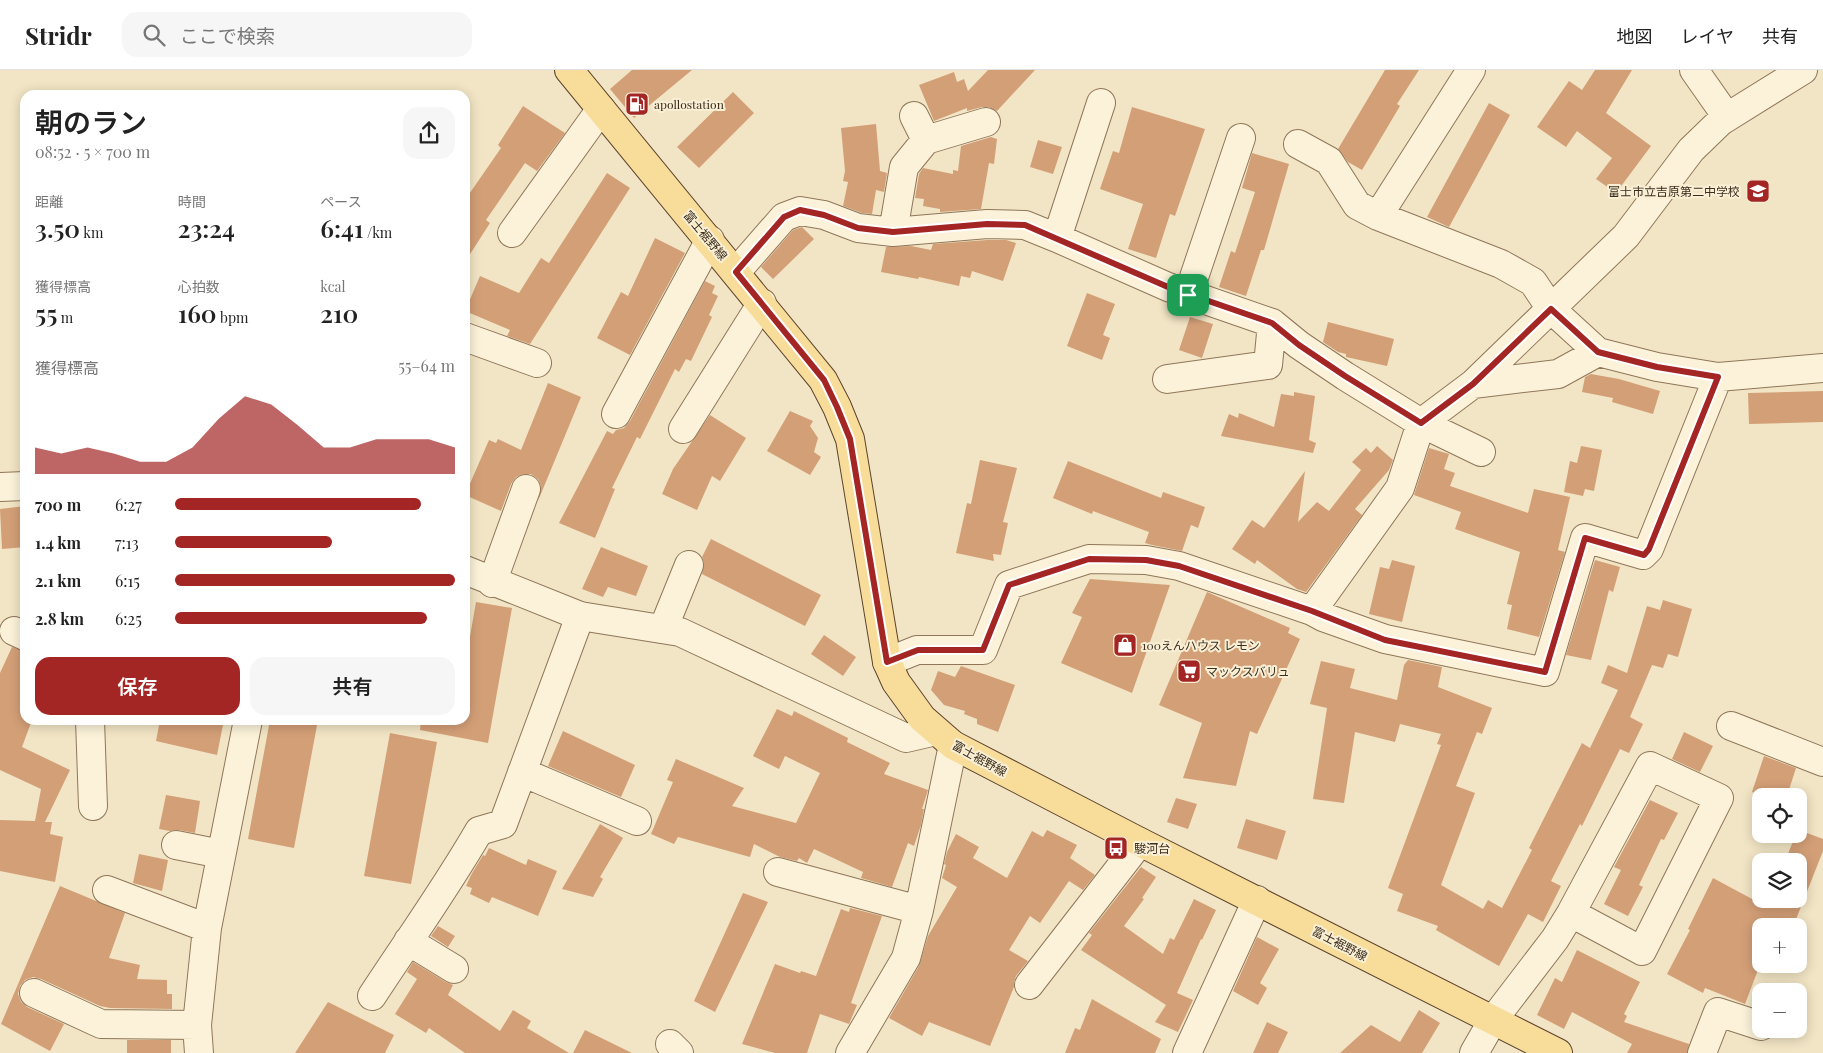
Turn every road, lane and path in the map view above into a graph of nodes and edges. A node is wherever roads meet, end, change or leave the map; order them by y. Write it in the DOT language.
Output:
graph roads {
  1 [pos="569,70"];
  2 [pos="1471,70"];
  3 [pos="1694,70"];
  4 [pos="1803,70"];
  5 [pos="1101,103"];
  6 [pos="601,109"];
  7 [pos="1727,117"];
  8 [pos="986,122"];
  9 [pos="1241,138"];
  10 [pos="1298,144"];
  11 [pos="1378,216"];
  12 [pos="893,232"];
  13 [pos="512,233"];
  14 [pos="1057,238"];
  15 [pos="710,240"];
  16 [pos="736,272"];
  17 [pos="1188,295"];
  18 [pos="762,303"];
  19 [pos="1551,309"];
  20 [pos="1272,323"];
  21 [pos="470,339"];
  22 [pos="1598,352"];
  23 [pos="537,363"];
  24 [pos="1823,368"];
  25 [pos="1718,377"];
  26 [pos="1167,379"];
  27 [pos="1473,384"];
  28 [pos="616,414"];
  29 [pos="1421,423"];
  30 [pos="683,429"];
  31 [pos="1481,452"];
  32 [pos="20,486"];
  33 [pos="0,487"];
  34 [pos="526,489"];
  35 [pos="689,564"];
  36 [pos="470,572"];
  37 [pos="492,583"];
  38 [pos="1312,611"];
  39 [pos="580,616"];
  40 [pos="663,629"];
  41 [pos="887,662"];
  42 [pos="90,725"];
  43 [pos="247,725"];
  44 [pos="1731,726"];
  45 [pos="945,738"];
  46 [pos="1823,762"];
  47 [pos="522,772"];
  48 [pos="93,806"];
  49 [pos="637,821"];
  50 [pos="1140,842"];
  51 [pos="176,844"];
  52 [pos="221,854"];
  53 [pos="778,872"];
  54 [pos="107,890"];
  55 [pos="1257,900"];
  56 [pos="919,910"];
  57 [pos="1571,913"];
  58 [pos="207,928"];
  59 [pos="408,941"];
  60 [pos="454,969"];
  61 [pos="1029,985"];
  62 [pos="34,993"];
  63 [pos="372,996"];
  64 [pos="1493,1020"];
  65 [pos="1752,1023"];
  66 [pos="197,1025"];
  67 [pos="1554,1052"];
  68 [pos="199,1053"];
  69 [pos="850,1053"];
  70 [pos="1187,1053"];
  71 [pos="1474,1053"];
  72 [pos="1702,1053"];
  1 -- 6 [label="main road, 富士裾野線"];
  2 -- 11 [label="street"];
  3 -- 7 [label="street"];
  4 -- 7 [label="street"];
  5 -- 14 [label="street"];
  6 -- 13 [label="street"];
  6 -- 15 [label="main road, 富士裾野線"];
  7 -- 19 [label="street"];
  8 -- 12 [label="street"];
  9 -- 17 [label="street"];
  10 -- 11 [label="street"];
  11 -- 19 [label="street"];
  12 -- 14 [label="street"];
  12 -- 16 [label="street"];
  14 -- 17 [label="street"];
  15 -- 16 [label="main road, 富士裾野線"];
  15 -- 28 [label="street"];
  16 -- 18 [label="main road, 富士裾野線"];
  17 -- 20 [label="street"];
  18 -- 30 [label="street"];
  18 -- 41 [label="main road, 富士裾野線"];
  19 -- 22 [label="street"];
  19 -- 27 [label="street"];
  20 -- 26 [label="street"];
  20 -- 29 [label="street"];
  21 -- 23 [label="street"];
  22 -- 25 [label="street"];
  22 -- 27 [label="street"];
  24 -- 25 [label="street"];
  25 -- 38 [label="street"];
  27 -- 29 [label="street"];
  29 -- 31 [label="street"];
  29 -- 38 [label="street"];
  32 -- 33 [label="street"];
  34 -- 37 [label="street"];
  35 -- 40 [label="street"];
  36 -- 37 [label="street"];
  37 -- 39 [label="street"];
  38 -- 41 [label="street"];
  39 -- 40 [label="street"];
  39 -- 47 [label="street"];
  40 -- 45 [label="street"];
  41 -- 45 [label="main road, 富士裾野線"];
  42 -- 48 [label="street"];
  43 -- 52 [label="street"];
  44 -- 46 [label="street"];
  45 -- 50 [label="main road, 富士裾野線"];
  45 -- 56 [label="street"];
  47 -- 49 [label="street"];
  47 -- 59 [label="street"];
  50 -- 55 [label="main road, 富士裾野線"];
  50 -- 61 [label="street"];
  51 -- 52 [label="street"];
  52 -- 58 [label="street"];
  53 -- 56 [label="street"];
  54 -- 58 [label="street"];
  55 -- 64 [label="main road, 富士裾野線"];
  55 -- 70 [label="street"];
  56 -- 69 [label="street"];
  57 -- 57 [label="street"];
  57 -- 64 [label="street"];
  58 -- 66 [label="street"];
  59 -- 60 [label="street"];
  59 -- 63 [label="street"];
  62 -- 66 [label="street"];
  64 -- 67 [label="main road, 富士裾野線"];
  64 -- 71 [label="street"];
  65 -- 72 [label="street"];
  66 -- 68 [label="street"];
}
